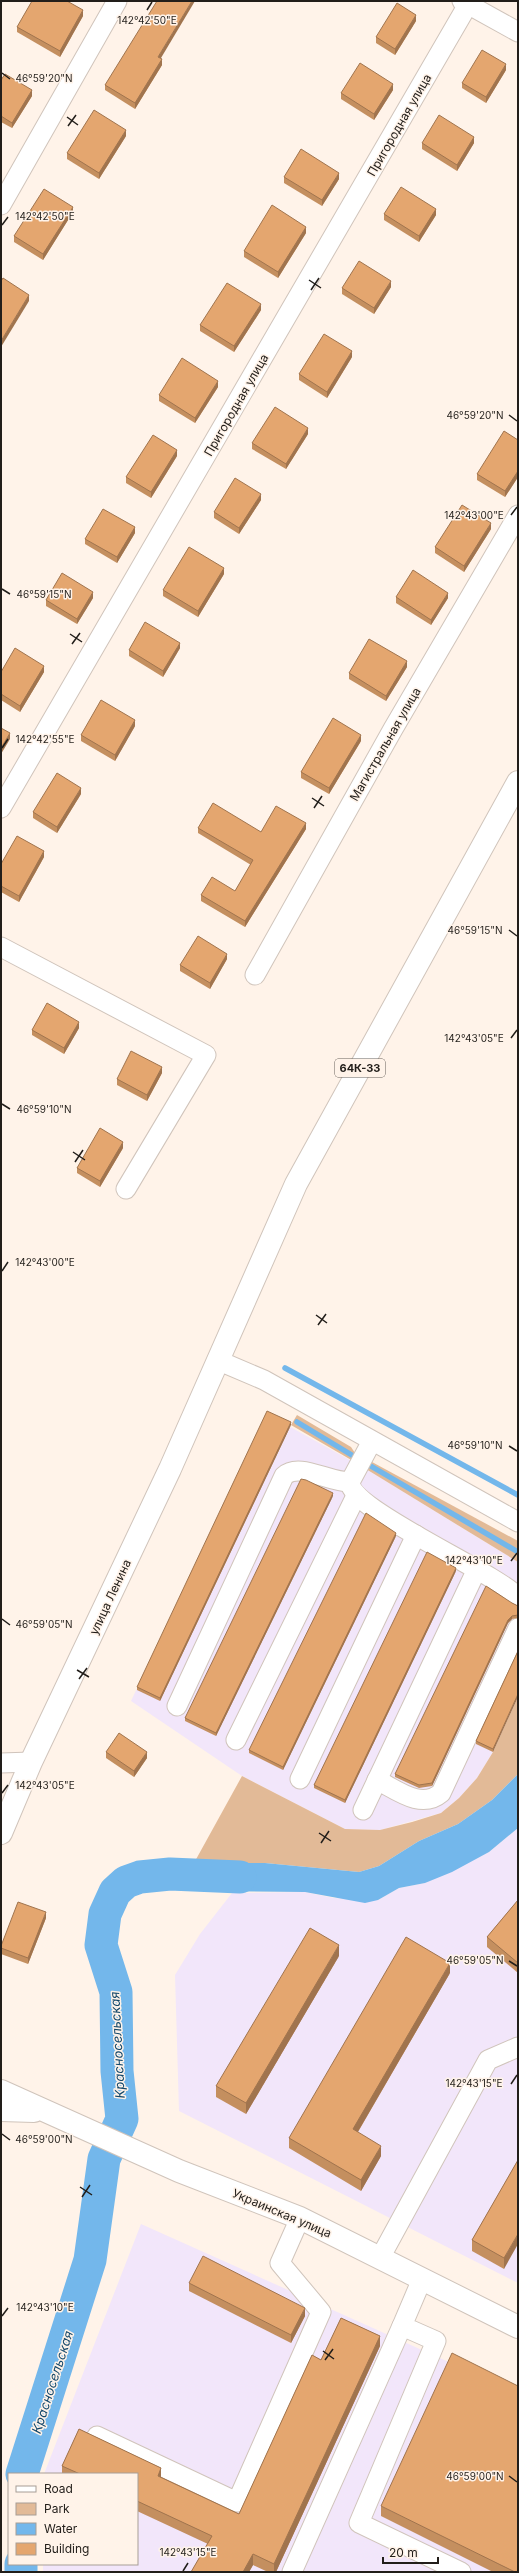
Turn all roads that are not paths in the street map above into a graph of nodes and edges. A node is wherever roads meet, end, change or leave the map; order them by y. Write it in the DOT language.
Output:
graph roads {
  1 [pos="117,1"];
  2 [pos="466,2"];
  3 [pos="518,32"];
  4 [pos="1,205"];
  5 [pos="518,515"];
  6 [pos="518,782"];
  7 [pos="1,808"];
  8 [pos="1,947"];
  9 [pos="255,975"];
  10 [pos="126,1189"];
  11 [pos="217,1360"];
  12 [pos="372,1441"];
  13 [pos="353,1489"];
  14 [pos="518,1522"];
  15 [pos="416,1535"];
  16 [pos="477,1569"];
  17 [pos="518,1597"];
  18 [pos="518,1628"];
  19 [pos="177,1706"];
  20 [pos="236,1740"];
  21 [pos="31,1762"];
  22 [pos="1,1763"];
  23 [pos="300,1779"];
  24 [pos="377,1780"];
  25 [pos="363,1810"];
  26 [pos="1,1833"];
  27 [pos="518,2047"];
  28 [pos="1,2083"];
  29 [pos="1,2091"];
  30 [pos="1,2104"];
  31 [pos="1,2110"];
  32 [pos="51,2115"];
  33 [pos="300,2218"];
  34 [pos="380,2258"];
  35 [pos="422,2279"];
  36 [pos="402,2326"];
  37 [pos="518,2327"];
  38 [pos="98,2436"];
  39 [pos="292,2572"];
  40 [pos="461,2572"];
  1 -- 4 [label="street"];
  2 -- 3 [label="street"];
  2 -- 7 [label="street, Пригородная улица"];
  5 -- 9 [label="street, Магистральная улица"];
  6 -- 11 [label="main road, 64К-33"];
  8 -- 10 [label="street"];
  11 -- 12 [label="street"];
  11 -- 21 [label="main road, улица Ленина"];
  12 -- 13 [label="street"];
  12 -- 14 [label="street"];
  13 -- 15 [label="street"];
  13 -- 19 [label="street"];
  13 -- 20 [label="street"];
  15 -- 16 [label="street"];
  15 -- 23 [label="street"];
  16 -- 17 [label="street"];
  16 -- 24 [label="street"];
  18 -- 24 [label="street"];
  21 -- 22 [label="street"];
  21 -- 26 [label="main road, улица Ленина"];
  24 -- 25 [label="street"];
  27 -- 34 [label="street"];
  28 -- 32 [label="main road"];
  29 -- 32 [label="main road, Украинская улица"];
  30 -- 32 [label="main road, Украинская улица"];
  31 -- 32 [label="main road"];
  32 -- 33 [label="main road, Украинская улица"];
  33 -- 34 [label="main road, Украинская улица"];
  33 -- 38 [label="street"];
  34 -- 35 [label="main road, Украинская улица"];
  35 -- 36 [label="street"];
  35 -- 37 [label="main road, Украинская улица"];
  36 -- 39 [label="street"];
  36 -- 40 [label="street"];
}
